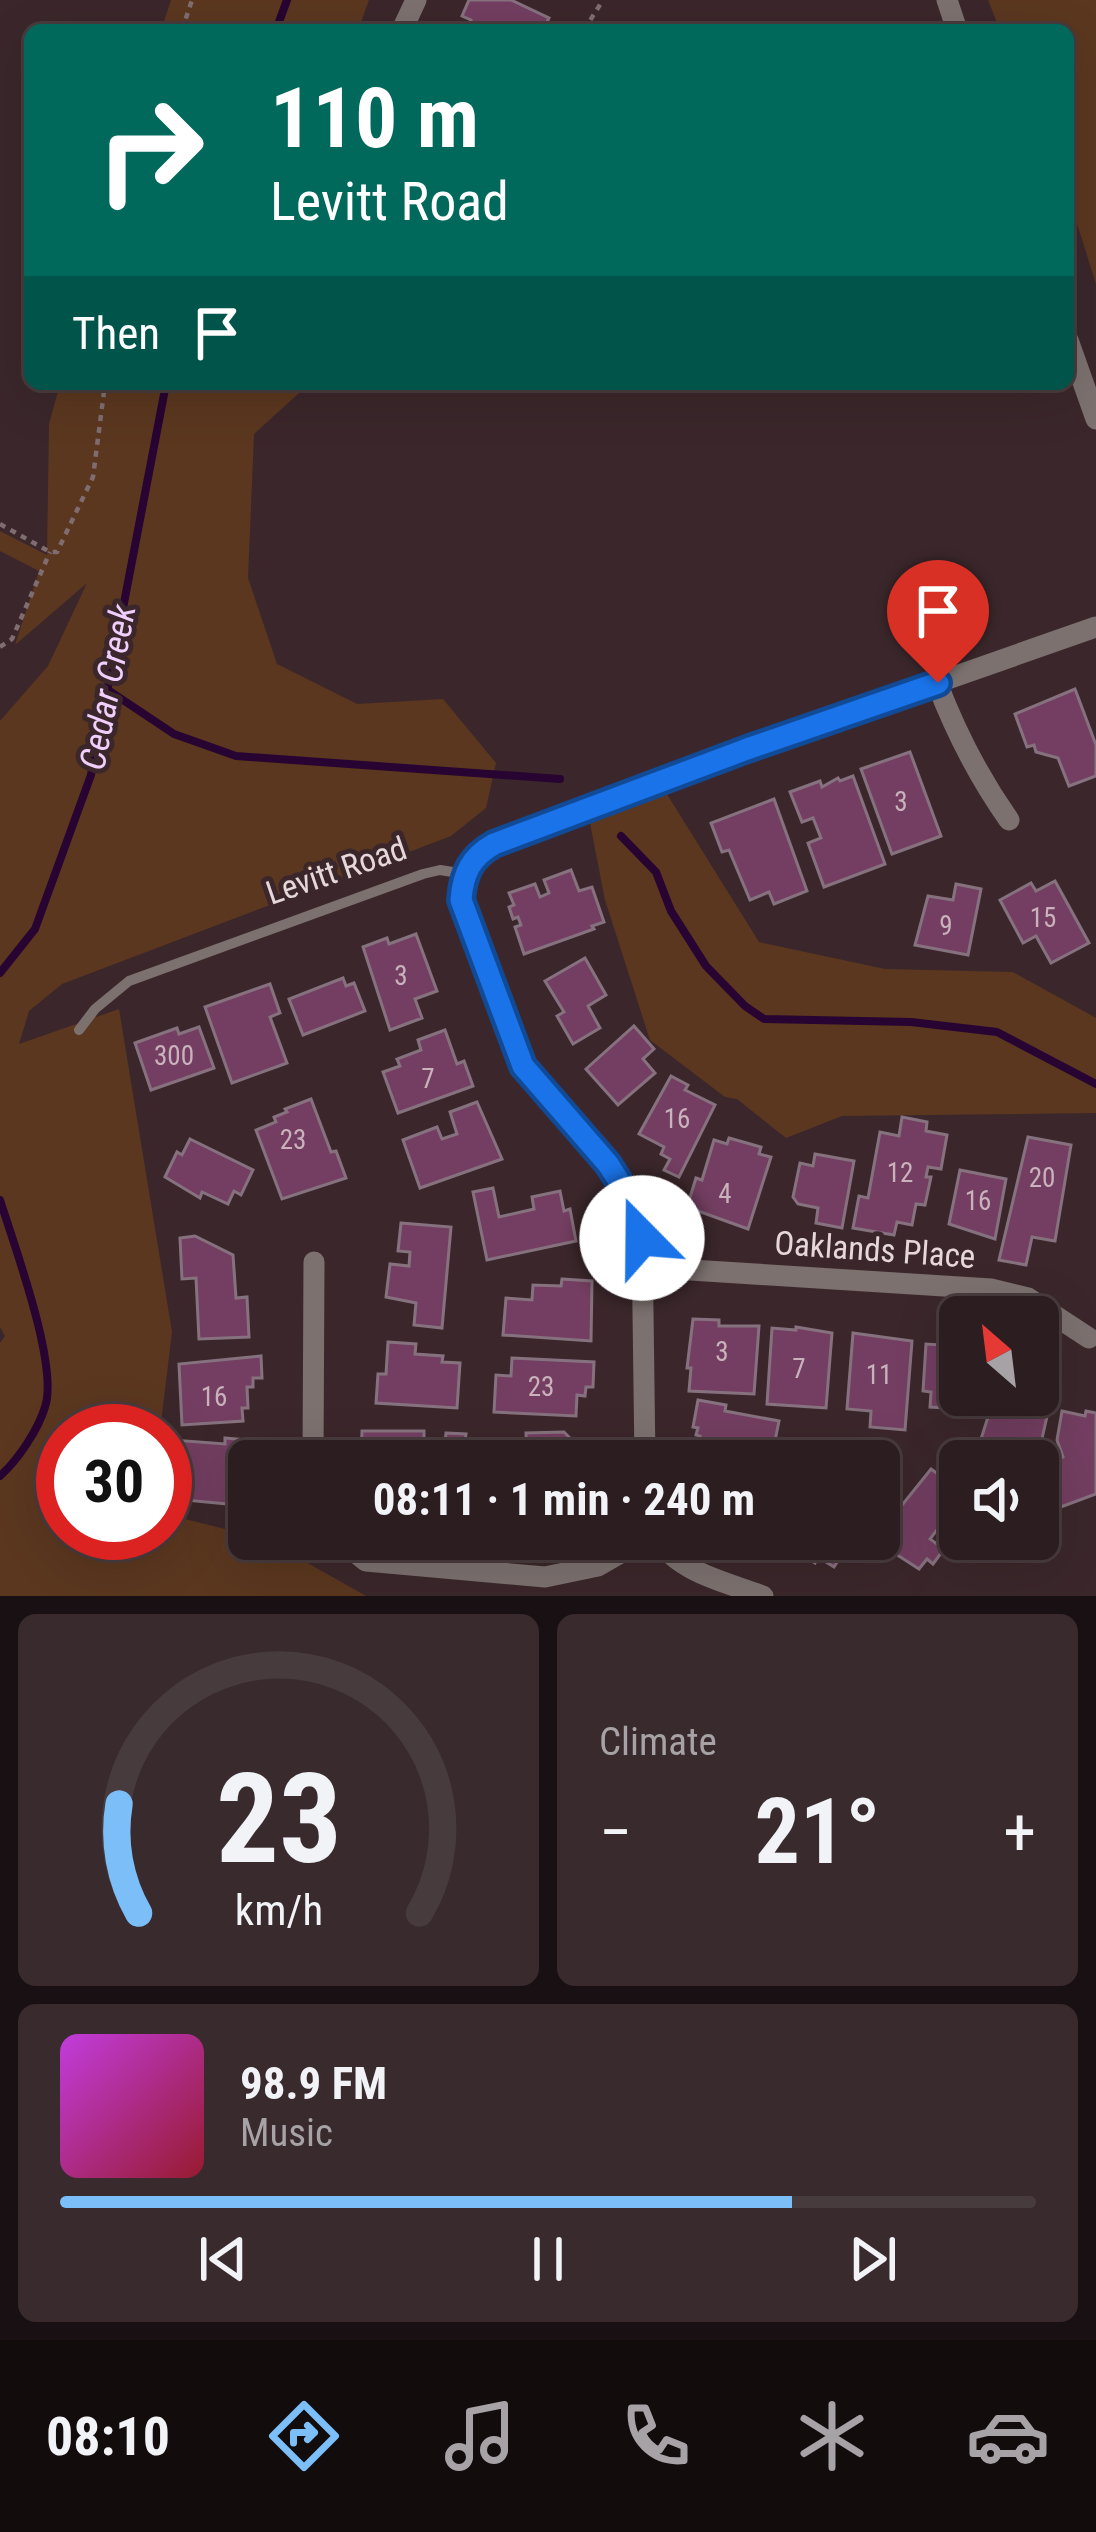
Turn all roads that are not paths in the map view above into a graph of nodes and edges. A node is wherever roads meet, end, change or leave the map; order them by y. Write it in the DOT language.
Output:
graph roads {
  1 [pos="1074,357"];
  2 [pos="1096,419"];
  3 [pos="1096,627"];
  4 [pos="938,683"];
  5 [pos="1009,820"];
  6 [pos="465,874"];
  7 [pos="79,1030"];
  8 [pos="314,1262"];
  9 [pos="644,1268"];
  10 [pos="1089,1338"];
  11 [pos="313,1440"];
  12 [pos="646,1440"];
  13 [pos="365,1560"];
  14 [pos="608,1560"];
  15 [pos="678,1560"];
  16 [pos="763,1596"];
  1 -- 2 [label="street"];
  3 -- 4 [label="street"];
  4 -- 5 [label="street"];
  4 -- 6 [label="street"];
  6 -- 7 [label="lane, Levitt Road"];
  6 -- 9 [label="street"];
  8 -- 11 [label="street"];
  9 -- 10 [label="street, Oaklands Place"];
  9 -- 12 [label="street"];
  13 -- 14 [label="street"];
  15 -- 16 [label="street"];
}
